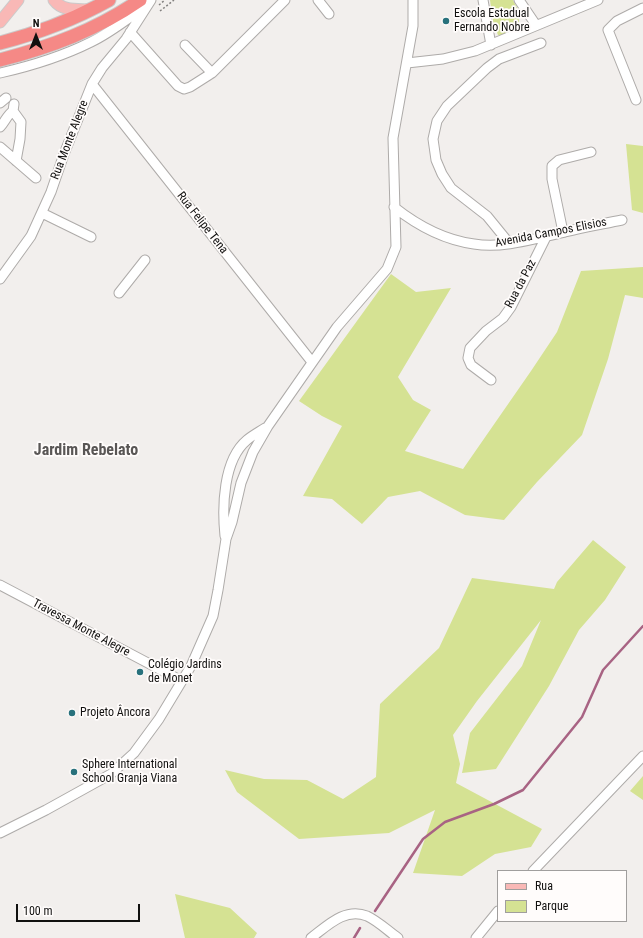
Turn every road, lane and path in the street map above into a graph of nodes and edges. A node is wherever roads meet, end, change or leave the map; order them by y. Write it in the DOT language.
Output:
graph roads {
  1 [pos="18,0"];
  2 [pos="54,0"];
  3 [pos="109,0"];
  4 [pos="174,0"];
  5 [pos="285,0"];
  6 [pos="318,0"];
  7 [pos="413,0"];
  8 [pos="483,0"];
  9 [pos="519,0"];
  10 [pos="598,0"];
  11 [pos="146,2"];
  12 [pos="643,8"];
  13 [pos="92,10"];
  14 [pos="160,10"];
  15 [pos="329,14"];
  16 [pos="0,22"];
  17 [pos="536,25"];
  18 [pos="109,32"];
  19 [pos="128,35"];
  20 [pos="0,43"];
  21 [pos="541,44"];
  22 [pos="185,45"];
  23 [pos="491,45"];
  24 [pos="0,60"];
  25 [pos="407,63"];
  26 [pos="0,73"];
  27 [pos="212,73"];
  28 [pos="92,84"];
  29 [pos="636,100"];
  30 [pos="0,127"];
  31 [pos="0,148"];
  32 [pos="591,152"];
  33 [pos="16,161"];
  34 [pos="36,178"];
  35 [pos="394,208"];
  36 [pos="42,213"];
  37 [pos="622,220"];
  38 [pos="563,232"];
  39 [pos="91,237"];
  40 [pos="546,237"];
  41 [pos="509,243"];
  42 [pos="145,260"];
  43 [pos="0,279"];
  44 [pos="119,293"];
  45 [pos="312,362"];
  46 [pos="491,380"];
  47 [pos="268,426"];
  48 [pos="226,539"];
  49 [pos="0,585"];
  50 [pos="182,681"];
  51 [pos="643,756"];
  52 [pos="0,833"];
  53 [pos="534,870"];
  54 [pos="497,912"];
  55 [pos="311,938"];
  56 [pos="398,938"];
  57 [pos="476,938"];
  1 -- 16 [label="main road"];
  2 -- 13 [label="main road"];
  3 -- 13 [label="highway"];
  4 -- 14 [label="path"];
  5 -- 27 [label="street"];
  6 -- 15 [label="street"];
  7 -- 25 [label="street"];
  8 -- 23 [label="street"];
  9 -- 17 [label="street"];
  10 -- 17 [label="street"];
  11 -- 18 [label="street"];
  11 -- 19 [label="street, Rua Monte Alegre"];
  11 -- 24 [label="highway"];
  12 -- 29 [label="street"];
  13 -- 20 [label="highway"];
  17 -- 23 [label="street"];
  18 -- 19 [label="street"];
  18 -- 26 [label="street"];
  19 -- 27 [label="street"];
  19 -- 28 [label="street, Rua Monte Alegre"];
  21 -- 41 [label="street"];
  22 -- 27 [label="street"];
  23 -- 25 [label="street"];
  25 -- 35 [label="street"];
  28 -- 36 [label="street, Rua Monte Alegre"];
  28 -- 45 [label="street, Rua Felipe Tena"];
  30 -- 33 [label="street"];
  31 -- 33 [label="street"];
  32 -- 38 [label="street"];
  33 -- 34 [label="street"];
  35 -- 41 [label="street, Avenida Campos Elisios"];
  35 -- 45 [label="street"];
  36 -- 39 [label="street"];
  36 -- 43 [label="street, Rua Monte Alegre"];
  37 -- 38 [label="street, Avenida Campos Elisios"];
  38 -- 40 [label="street, Avenida Campos Elisios"];
  40 -- 41 [label="street, Avenida Campos Elisios"];
  40 -- 46 [label="street, Rua da Paz"];
  42 -- 44 [label="street"];
  45 -- 47 [label="street"];
  47 -- 48 [label="street"];
  47 -- 48 [label="street"];
  48 -- 50 [label="street"];
  49 -- 50 [label="street, Travessa Monte Alegre"];
  50 -- 52 [label="street"];
  51 -- 53 [label="street"];
  54 -- 57 [label="street"];
  55 -- 56 [label="street"];
}
